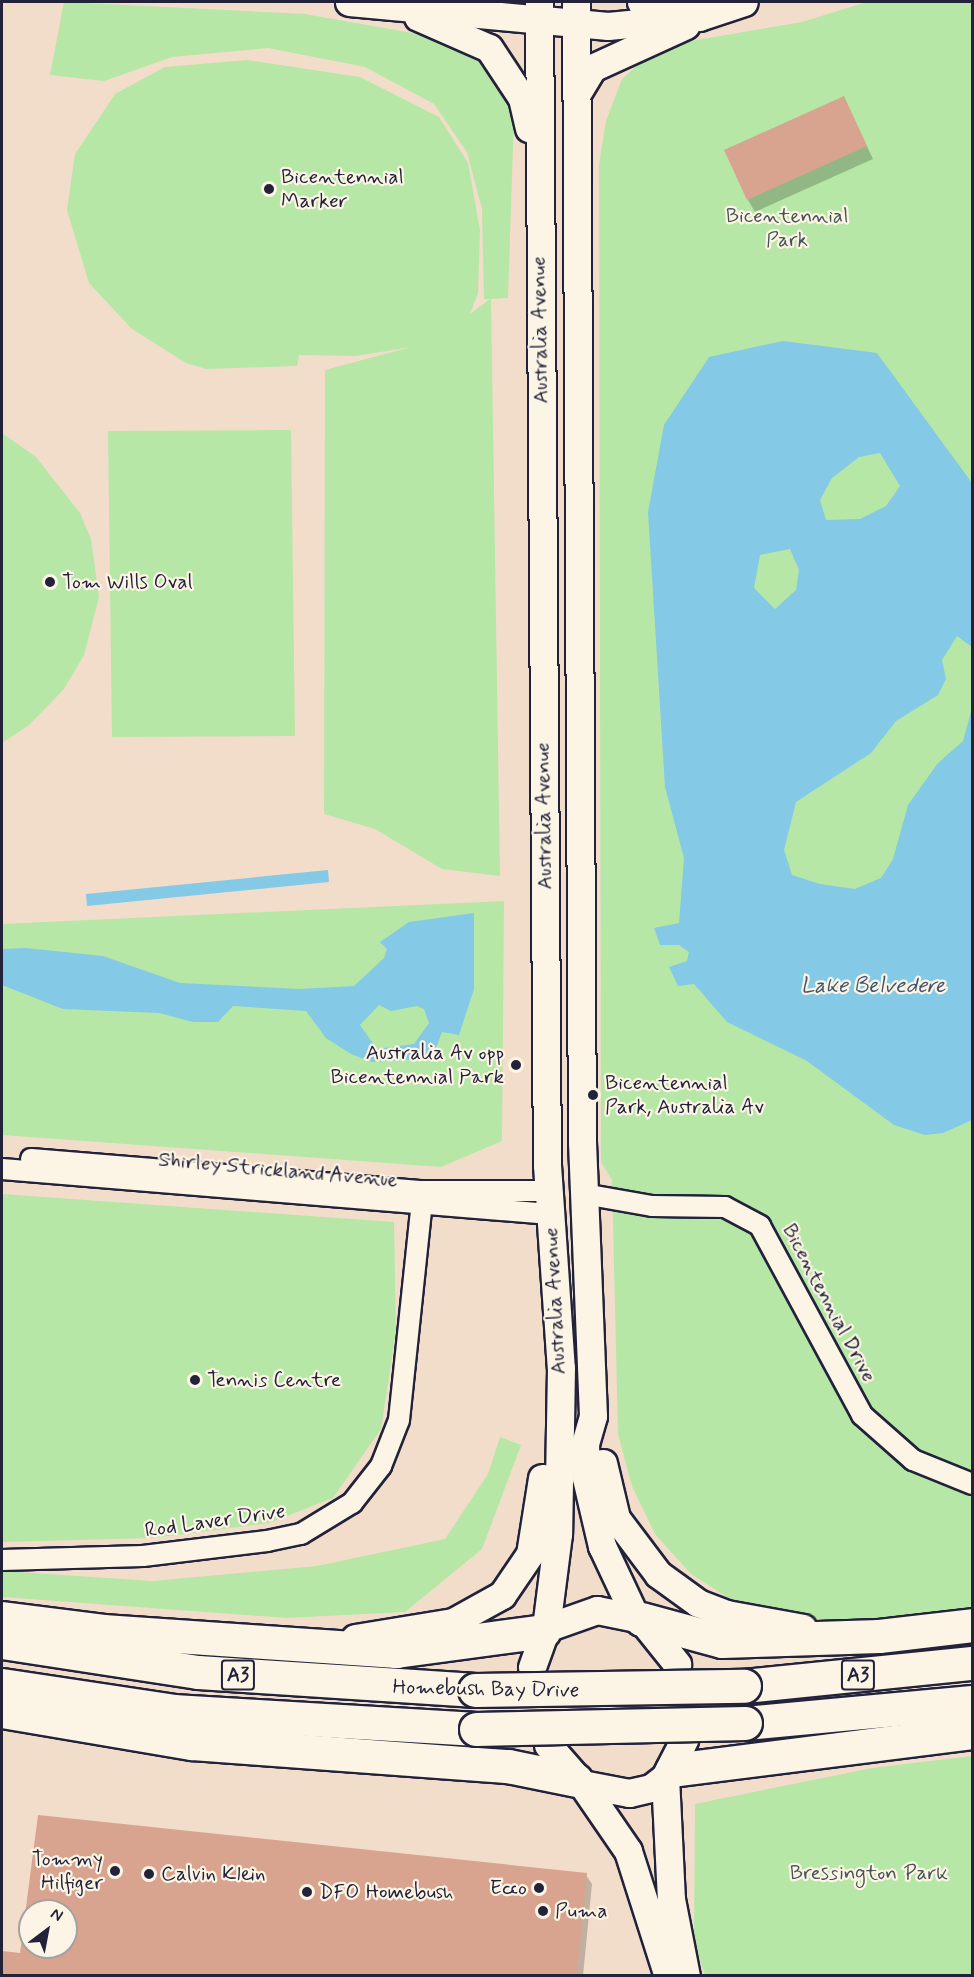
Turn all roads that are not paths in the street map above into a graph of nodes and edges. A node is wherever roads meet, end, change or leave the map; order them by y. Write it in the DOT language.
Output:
graph roads {
  1 [pos="349,2"];
  2 [pos="641,2"];
  3 [pos="744,2"];
  4 [pos="380,4"];
  5 [pos="539,11"];
  6 [pos="708,12"];
  7 [pos="576,13"];
  8 [pos="576,95"];
  9 [pos="538,170"];
  10 [pos="2,1158"];
  11 [pos="2,1169"];
  12 [pos="584,1194"];
  13 [pos="423,1198"];
  14 [pos="549,1202"];
  15 [pos="557,1327"];
  16 [pos="593,1416"];
  17 [pos="972,1484"];
  18 [pos="2,1560"];
  19 [pos="638,1617"];
  20 [pos="2,1618"];
  21 [pos="972,1625"];
  22 [pos="545,1630"];
  23 [pos="879,1636"];
  24 [pos="2,1642"];
  25 [pos="301,1645"];
  26 [pos="972,1663"];
  27 [pos="677,1664"];
  28 [pos="532,1667"];
  29 [pos="2,1685"];
  30 [pos="972,1702"];
  31 [pos="2,1711"];
  32 [pos="2,1732"];
  33 [pos="972,1732"];
  34 [pos="684,1740"];
  35 [pos="192,1743"];
  36 [pos="548,1745"];
  37 [pos="668,1773"];
  38 [pos="579,1782"];
  39 [pos="668,1976"];
  40 [pos="686,1976"];
  1 -- 4 [label="main road"];
  2 -- 6 [label="main road"];
  3 -- 6 [label="main road"];
  4 -- 5 [label="main road"];
  4 -- 9 [label="main road"];
  5 -- 7 [label="main road"];
  5 -- 9 [label="main road, Australia Avenue"];
  6 -- 7 [label="main road"];
  6 -- 8 [label="main road"];
  7 -- 8 [label="main road, Australia Avenue"];
  8 -- 12 [label="main road, Australia Avenue"];
  9 -- 14 [label="main road, Australia Avenue"];
  10 -- 13 [label="street, Shirley Strickland Avenue"];
  11 -- 13 [label="street, Shirley Strickland Avenue"];
  12 -- 15 [label="main road"];
  12 -- 16 [label="main road, Australia Avenue"];
  12 -- 17 [label="street, Bicentennial Drive"];
  13 -- 14 [label="street, Shirley Strickland Avenue"];
  13 -- 18 [label="street, Rod Laver Drive"];
  14 -- 15 [label="main road, Australia Avenue"];
  15 -- 22 [label="main road, Australia Avenue"];
  15 -- 25 [label="main road"];
  16 -- 19 [label="main road, Australia Avenue"];
  16 -- 23 [label="main road"];
  19 -- 22 [label="main road"];
  19 -- 23 [label="highway"];
  19 -- 27 [label="main road, Australia Avenue"];
  20 -- 25 [label="highway"];
  21 -- 23 [label="highway"];
  22 -- 25 [label="highway"];
  22 -- 28 [label="main road, Australia Avenue"];
  24 -- 26 [label="highway, Homebush Bay Drive / A3, bridge"];
  29 -- 30 [label="highway, Homebush Bay Drive / A3, bridge"];
  31 -- 35 [label="highway"];
  32 -- 35 [label="highway"];
  33 -- 37 [label="highway"];
  34 -- 37 [label="main road"];
  35 -- 38 [label="highway"];
  36 -- 38 [label="main road"];
  37 -- 38 [label="main road"];
  37 -- 40 [label="main road"];
  38 -- 39 [label="main road"];
}
